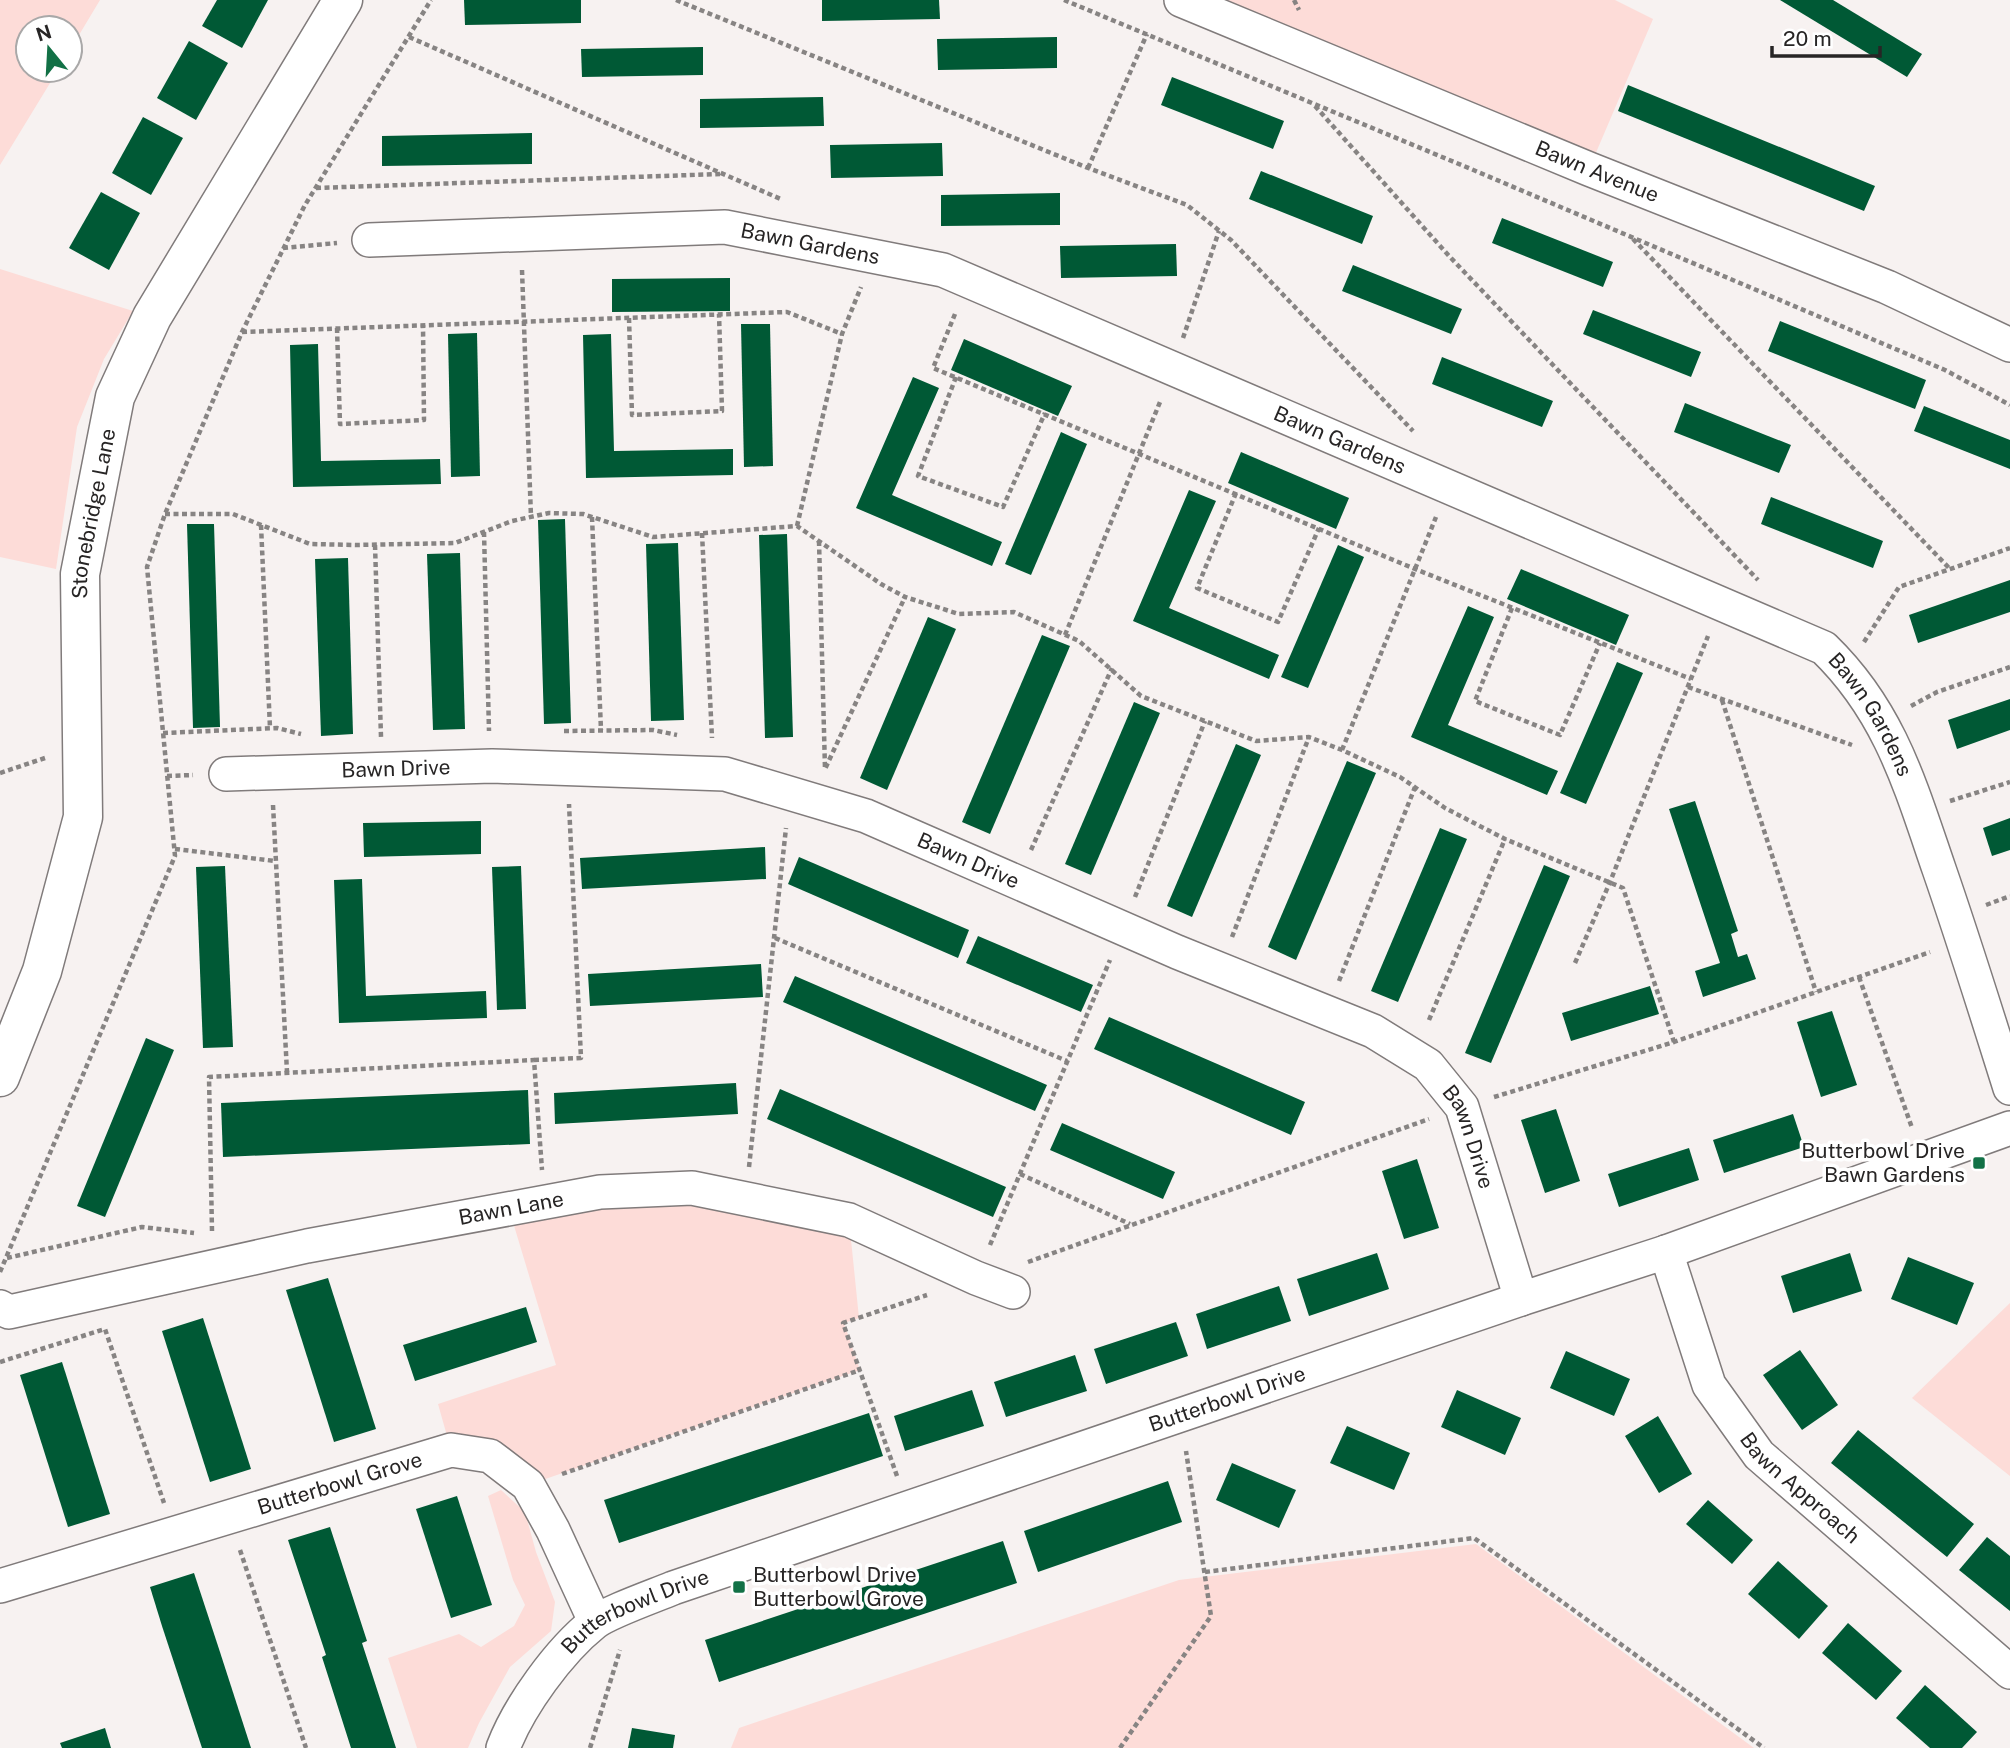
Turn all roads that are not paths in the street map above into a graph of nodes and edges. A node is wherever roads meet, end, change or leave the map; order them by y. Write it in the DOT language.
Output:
graph roads {
  1 [pos="343,0"];
  2 [pos="1181,0"];
  3 [pos="369,240"];
  4 [pos="2010,345"];
  5 [pos="226,774"];
  6 [pos="0,1077"];
  7 [pos="2010,1088"];
  8 [pos="2010,1128"];
  9 [pos="1666,1252"];
  10 [pos="1013,1292"];
  11 [pos="1521,1299"];
  12 [pos="0,1307"];
  13 [pos="0,1586"];
  14 [pos="595,1621"];
  15 [pos="2010,1672"];
  16 [pos="503,1748"];
  1 -- 6 [label="street, Stonebridge Lane"];
  2 -- 4 [label="street, Bawn Avenue"];
  3 -- 7 [label="street, Bawn Gardens"];
  5 -- 11 [label="street, Bawn Drive"];
  8 -- 9 [label="street, Butterbowl Drive"];
  9 -- 11 [label="street, Butterbowl Drive"];
  9 -- 15 [label="street, Bawn Approach"];
  10 -- 12 [label="street, Bawn Lane"];
  11 -- 14 [label="street, Butterbowl Drive"];
  13 -- 14 [label="street, Butterbowl Grove"];
  14 -- 16 [label="street, Butterbowl Drive"];
}
